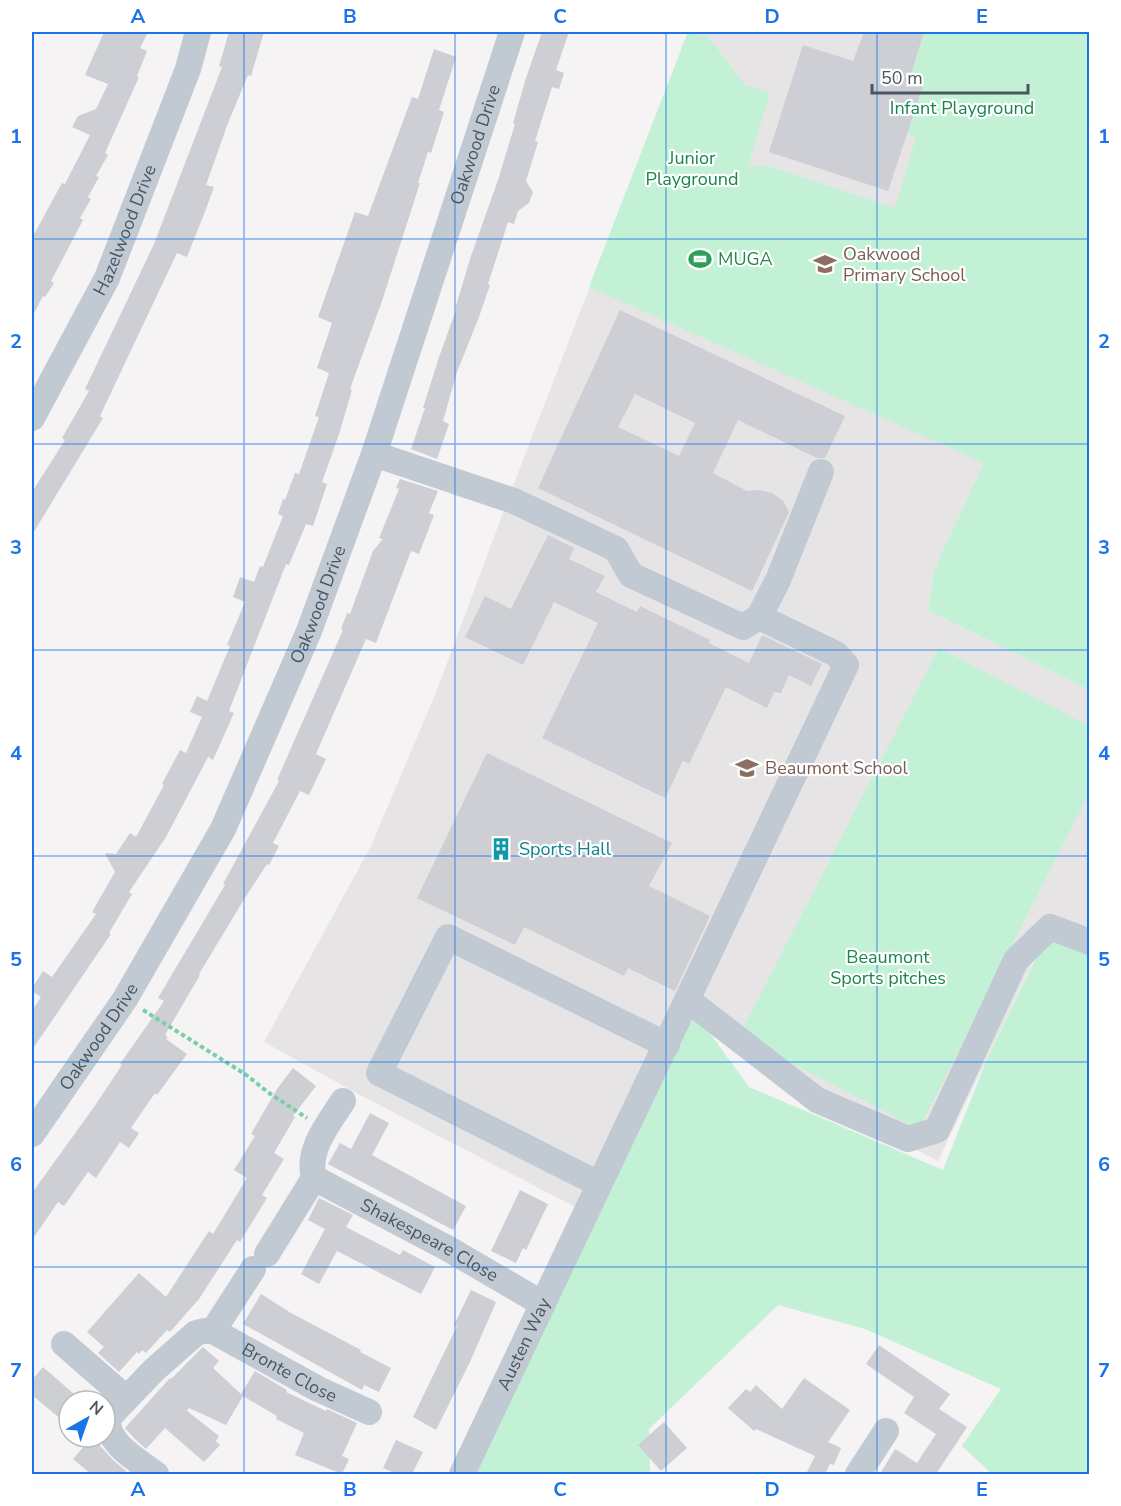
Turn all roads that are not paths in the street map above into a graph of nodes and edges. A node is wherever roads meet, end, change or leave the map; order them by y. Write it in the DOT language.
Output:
graph roads {
  1 [pos="198,32"];
  2 [pos="512,32"];
  3 [pos="32,418"];
  4 [pos="374,454"];
  5 [pos="821,472"];
  6 [pos="759,617"];
  7 [pos="1089,942"];
  8 [pos="688,1000"];
  9 [pos="667,1045"];
  10 [pos="343,1101"];
  11 [pos="32,1134"];
  12 [pos="314,1178"];
  13 [pos="599,1184"];
  14 [pos="543,1304"];
  15 [pos="213,1332"];
  16 [pos="64,1344"];
  17 [pos="126,1398"];
  18 [pos="369,1412"];
  19 [pos="886,1431"];
  20 [pos="156,1474"];
  21 [pos="462,1474"];
  22 [pos="858,1474"];
  1 -- 3 [label="street, Hazelwood Drive"];
  2 -- 4 [label="street, Oakwood Drive"];
  4 -- 6 [label="street"];
  4 -- 11 [label="street, Oakwood Drive"];
  5 -- 6 [label="street"];
  6 -- 8 [label="street, Austen Way"];
  7 -- 8 [label="street"];
  8 -- 9 [label="street, Austen Way"];
  9 -- 13 [label="street, Austen Way"];
  9 -- 13 [label="street"];
  10 -- 12 [label="street"];
  12 -- 14 [label="street, Shakespeare Close"];
  12 -- 15 [label="street"];
  13 -- 14 [label="street, Austen Way"];
  14 -- 21 [label="street, Austen Way"];
  15 -- 17 [label="street"];
  15 -- 18 [label="street, Bronte Close"];
  16 -- 17 [label="street"];
  17 -- 20 [label="street"];
  19 -- 22 [label="street"];
}
